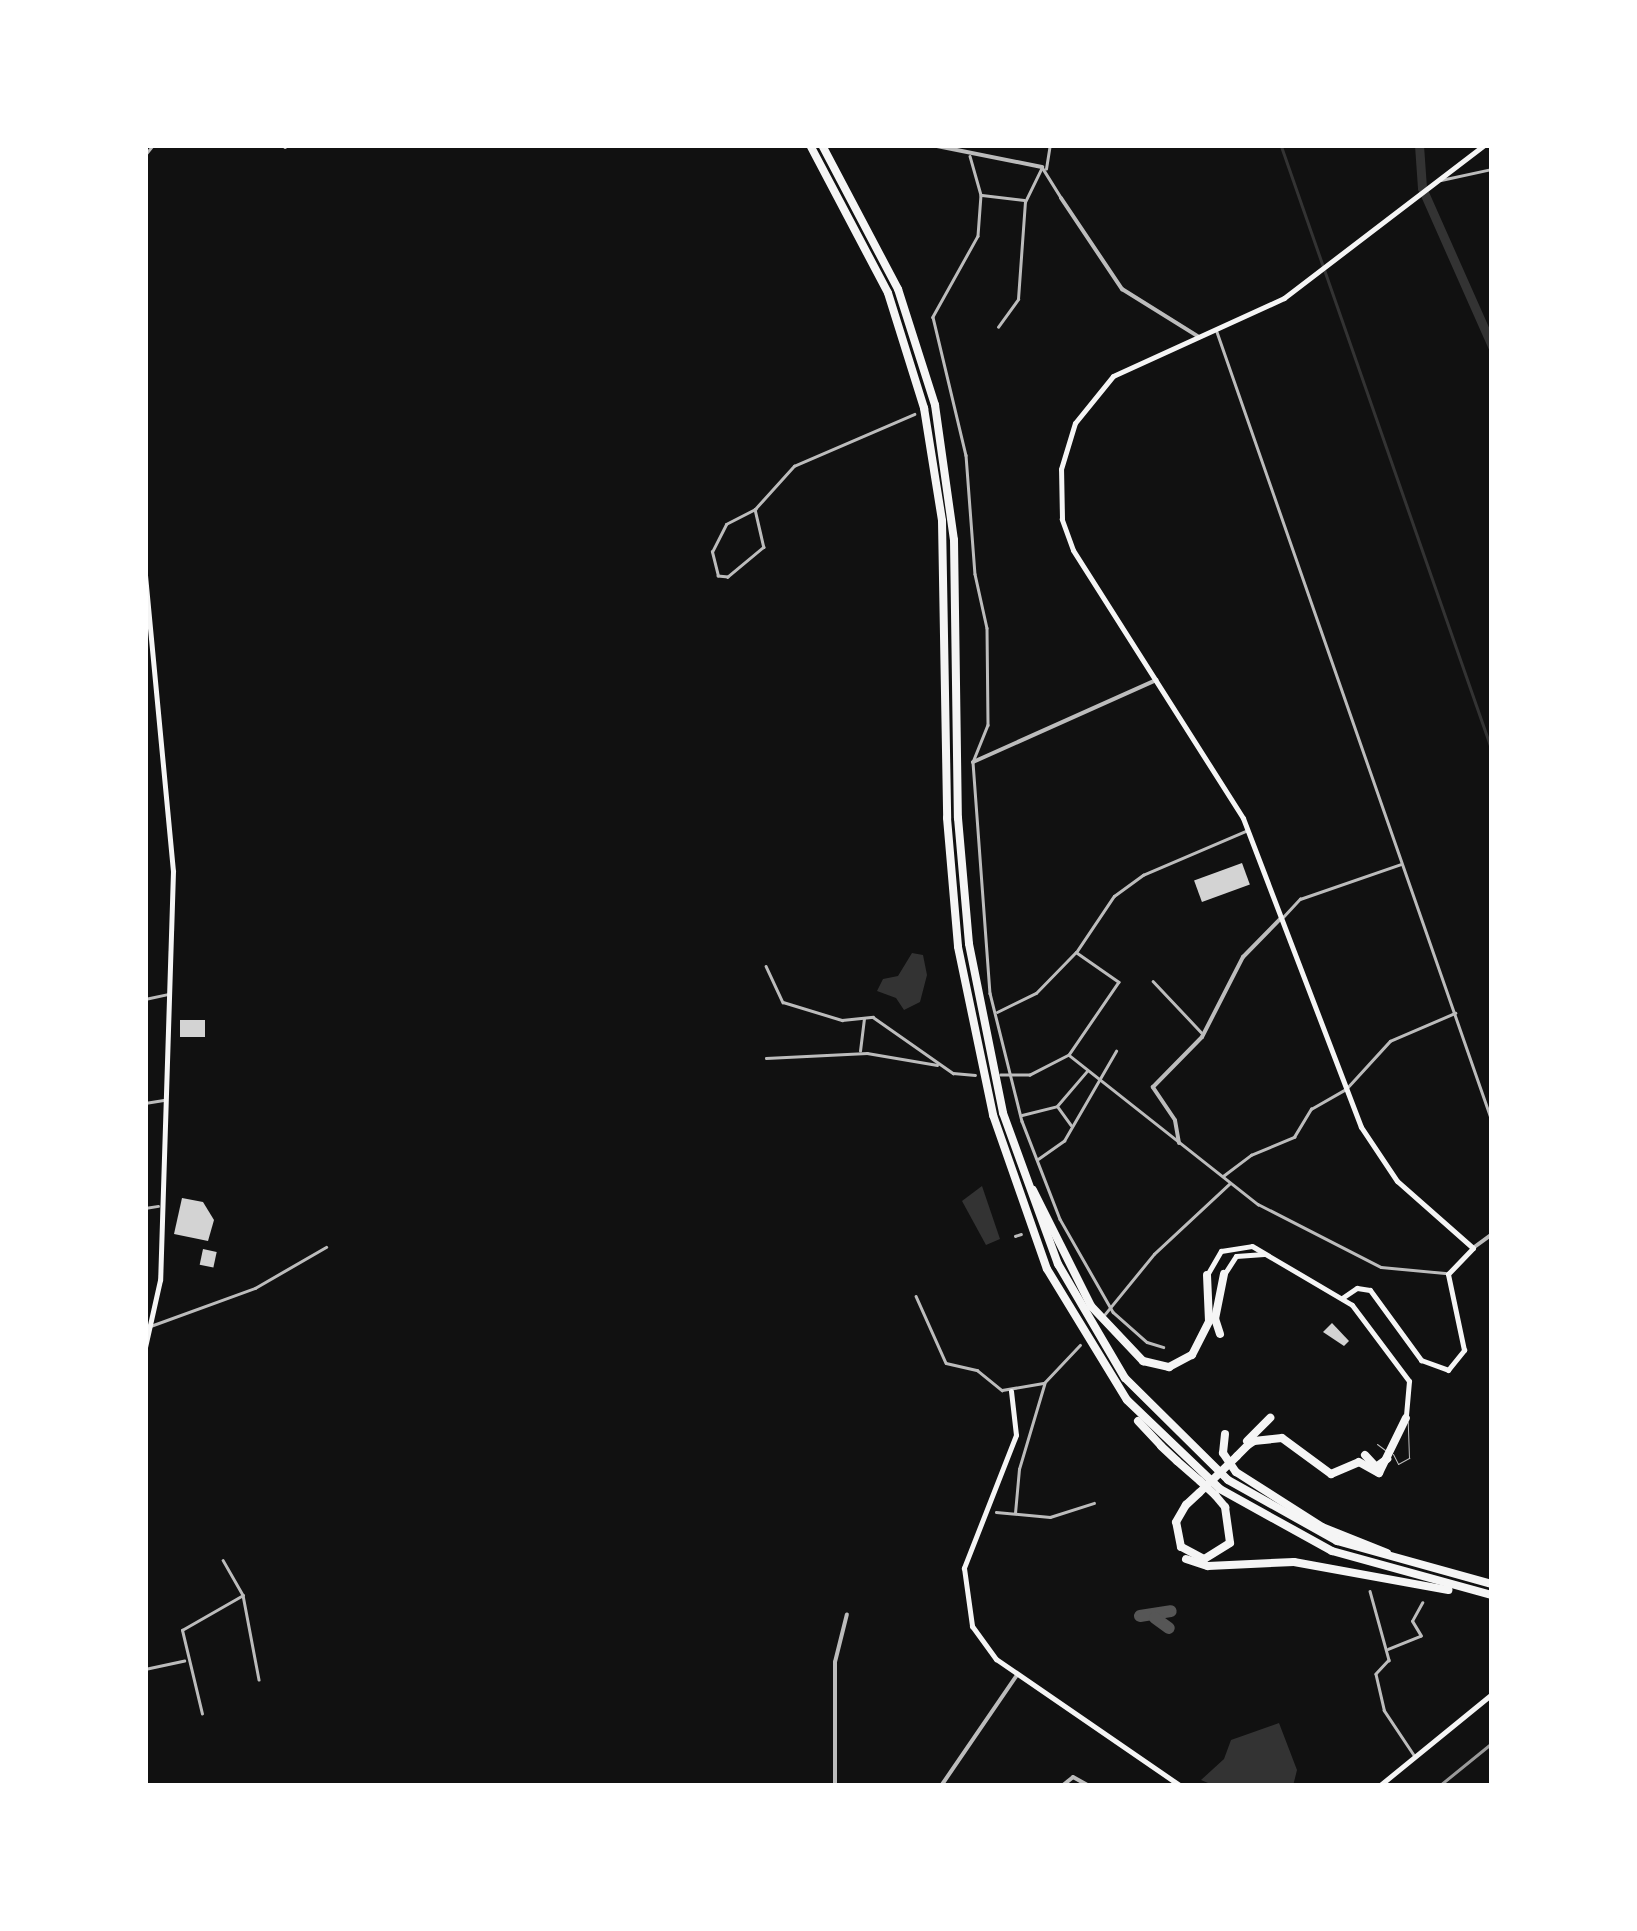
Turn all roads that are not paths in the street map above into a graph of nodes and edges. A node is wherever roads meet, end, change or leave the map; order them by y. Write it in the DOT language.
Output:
graph roads {
  1 [pos="153,145"];
  2 [pos="810,145"];
  3 [pos="822,145"];
  4 [pos="932,145"];
  5 [pos="1050,145"];
  6 [pos="1484,145"];
  7 [pos="145,155"];
  8 [pos="970,156"];
  9 [pos="1044,169"];
  10 [pos="1492,169"];
  11 [pos="1440,179"];
  12 [pos="981,194"];
  13 [pos="1062,198"];
  14 [pos="1026,200"];
  15 [pos="998,328"];
  16 [pos="1216,330"];
  17 [pos="1199,337"];
  18 [pos="954,406"];
  19 [pos="947,407"];
  20 [pos="914,414"];
  21 [pos="755,510"];
  22 [pos="145,575"];
  23 [pos="1156,680"];
  24 [pos="973,762"];
  25 [pos="1249,830"];
  26 [pos="1402,864"];
  27 [pos="1283,917"];
  28 [pos="1076,952"];
  29 [pos="766,966"];
  30 [pos="1153,981"];
  31 [pos="169,994"];
  32 [pos="145,998"];
  33 [pos="1454,1013"];
  34 [pos="994,1014"];
  35 [pos="864,1018"];
  36 [pos="1204,1035"];
  37 [pos="1116,1050"];
  38 [pos="860,1052"];
  39 [pos="1069,1055"];
  40 [pos="766,1058"];
  41 [pos="939,1065"];
  42 [pos="1088,1070"];
  43 [pos="975,1075"];
  44 [pos="1001,1075"];
  45 [pos="1009,1076"];
  46 [pos="1101,1081"];
  47 [pos="1346,1089"];
  48 [pos="167,1099"];
  49 [pos="145,1103"];
  50 [pos="1058,1106"];
  51 [pos="1021,1116"];
  52 [pos="1492,1121"];
  53 [pos="1072,1126"];
  54 [pos="1180,1143"];
  55 [pos="1018,1160"];
  56 [pos="1035,1160"];
  57 [pos="1222,1177"];
  58 [pos="1230,1183"];
  59 [pos="163,1205"];
  60 [pos="145,1208"];
  61 [pos="1060,1219"];
  62 [pos="1052,1222"];
  63 [pos="1021,1234"];
  64 [pos="1492,1234"];
  65 [pos="1015,1236"];
  66 [pos="326,1248"];
  67 [pos="1473,1248"];
  68 [pos="1267,1254"];
  69 [pos="1224,1274"];
  70 [pos="1448,1274"];
  71 [pos="1207,1275"];
  72 [pos="916,1296"];
  73 [pos="1342,1298"];
  74 [pos="1110,1308"];
  75 [pos="1105,1314"];
  76 [pos="145,1328"];
  77 [pos="1220,1334"];
  78 [pos="1080,1346"];
  79 [pos="1163,1346"];
  80 [pos="145,1347"];
  81 [pos="1044,1383"];
  82 [pos="1011,1391"];
  83 [pos="1127,1400"];
  84 [pos="1270,1418"];
  85 [pos="1406,1418"];
  86 [pos="1225,1434"];
  87 [pos="1377,1444"];
  88 [pos="1236,1454"];
  89 [pos="1365,1454"];
  90 [pos="1390,1456"];
  91 [pos="1197,1491"];
  92 [pos="1094,1503"];
  93 [pos="996,1512"];
  94 [pos="1015,1513"];
  95 [pos="223,1560"];
  96 [pos="1403,1562"];
  97 [pos="1492,1584"];
  98 [pos="1370,1592"];
  99 [pos="243,1595"];
  100 [pos="1492,1595"];
  101 [pos="1422,1603"];
  102 [pos="847,1614"];
  103 [pos="1387,1649"];
  104 [pos="185,1661"];
  105 [pos="145,1670"];
  106 [pos="1017,1675"];
  107 [pos="259,1680"];
  108 [pos="1492,1694"];
  109 [pos="202,1714"];
  110 [pos="1415,1756"];
  111 [pos="835,1786"];
  112 [pos="941,1786"];
  113 [pos="1062,1786"];
  114 [pos="1089,1786"];
  115 [pos="1181,1786"];
  116 [pos="1378,1786"];
  1 -- 7 [label="street"];
  2 -- 83 [label="highway"];
  3 -- 55 [label="highway"];
  4 -- 8 [label="street"];
  5 -- 9 [label="street"];
  6 -- 11 [label="main road"];
  8 -- 9 [label="street"];
  8 -- 12 [label="street"];
  9 -- 13 [label="street"];
  9 -- 14 [label="street"];
  10 -- 11 [label="street"];
  11 -- 16 [label="main road"];
  12 -- 14 [label="street"];
  12 -- 18 [label="street"];
  13 -- 17 [label="street"];
  14 -- 15 [label="street"];
  16 -- 17 [label="main road"];
  16 -- 26 [label="street"];
  17 -- 23 [label="main road"];
  18 -- 19 [label="street"];
  18 -- 24 [label="street"];
  20 -- 21 [label="street"];
  21 -- 21 [label="street"];
  22 -- 31 [label="main road"];
  23 -- 24 [label="street"];
  23 -- 25 [label="main road"];
  24 -- 34 [label="street"];
  25 -- 27 [label="main road"];
  25 -- 28 [label="street"];
  26 -- 27 [label="street"];
  26 -- 33 [label="street"];
  27 -- 36 [label="street"];
  27 -- 47 [label="main road"];
  28 -- 34 [label="street"];
  28 -- 39 [label="street"];
  29 -- 35 [label="street"];
  30 -- 36 [label="street"];
  31 -- 32 [label="street"];
  31 -- 48 [label="main road"];
  33 -- 47 [label="street"];
  33 -- 52 [label="street"];
  34 -- 45 [label="street"];
  35 -- 38 [label="street"];
  35 -- 41 [label="street"];
  36 -- 54 [label="street"];
  37 -- 46 [label="street"];
  38 -- 40 [label="street"];
  38 -- 41 [label="street"];
  39 -- 42 [label="street"];
  39 -- 45 [label="street"];
  41 -- 43 [label="street"];
  42 -- 46 [label="street"];
  42 -- 50 [label="street"];
  44 -- 45 [label="street"];
  45 -- 51 [label="street"];
  46 -- 53 [label="street"];
  46 -- 54 [label="street"];
  47 -- 57 [label="street"];
  47 -- 67 [label="main road"];
  48 -- 49 [label="street"];
  48 -- 59 [label="main road"];
  50 -- 51 [label="street"];
  50 -- 53 [label="street"];
  51 -- 56 [label="street"];
  53 -- 56 [label="street"];
  54 -- 57 [label="street"];
  55 -- 71 [label="highway"];
  55 -- 96 [label="highway"];
  56 -- 61 [label="street"];
  57 -- 58 [label="street"];
  58 -- 70 [label="street"];
  58 -- 74 [label="street"];
  59 -- 60 [label="street"];
  59 -- 80 [label="main road"];
  61 -- 62 [label="street"];
  61 -- 74 [label="street"];
  63 -- 65 [label="street"];
  64 -- 67 [label="street"];
  66 -- 76 [label="street"];
  67 -- 70 [label="main road"];
  68 -- 69 [label="main road"];
  68 -- 71 [label="main road"];
  68 -- 73 [label="main road"];
  69 -- 77 [label="highway"];
  70 -- 73 [label="main road"];
  72 -- 82 [label="street"];
  73 -- 85 [label="main road"];
  74 -- 75 [label="street"];
  74 -- 79 [label="street"];
  78 -- 81 [label="street"];
  81 -- 82 [label="street"];
  81 -- 94 [label="street"];
  82 -- 106 [label="main road"];
  83 -- 91 [label="highway"];
  83 -- 100 [label="highway"];
  84 -- 88 [label="highway"];
  85 -- 90 [label="highway"];
  85 -- 90 [label="lane"];
  86 -- 96 [label="highway"];
  87 -- 90 [label="lane"];
  88 -- 90 [label="highway"];
  88 -- 91 [label="highway"];
  89 -- 90 [label="highway"];
  91 -- 100 [label="highway"];
  92 -- 94 [label="street"];
  93 -- 94 [label="street"];
  95 -- 99 [label="street"];
  96 -- 97 [label="highway"];
  98 -- 103 [label="street"];
  99 -- 104 [label="street"];
  99 -- 107 [label="street"];
  101 -- 103 [label="street"];
  102 -- 111 [label="street"];
  103 -- 110 [label="street"];
  104 -- 105 [label="street"];
  104 -- 109 [label="street"];
  106 -- 112 [label="street"];
  106 -- 115 [label="main road"];
  108 -- 110 [label="main road"];
  110 -- 116 [label="main road"];
  113 -- 114 [label="street"];
}
